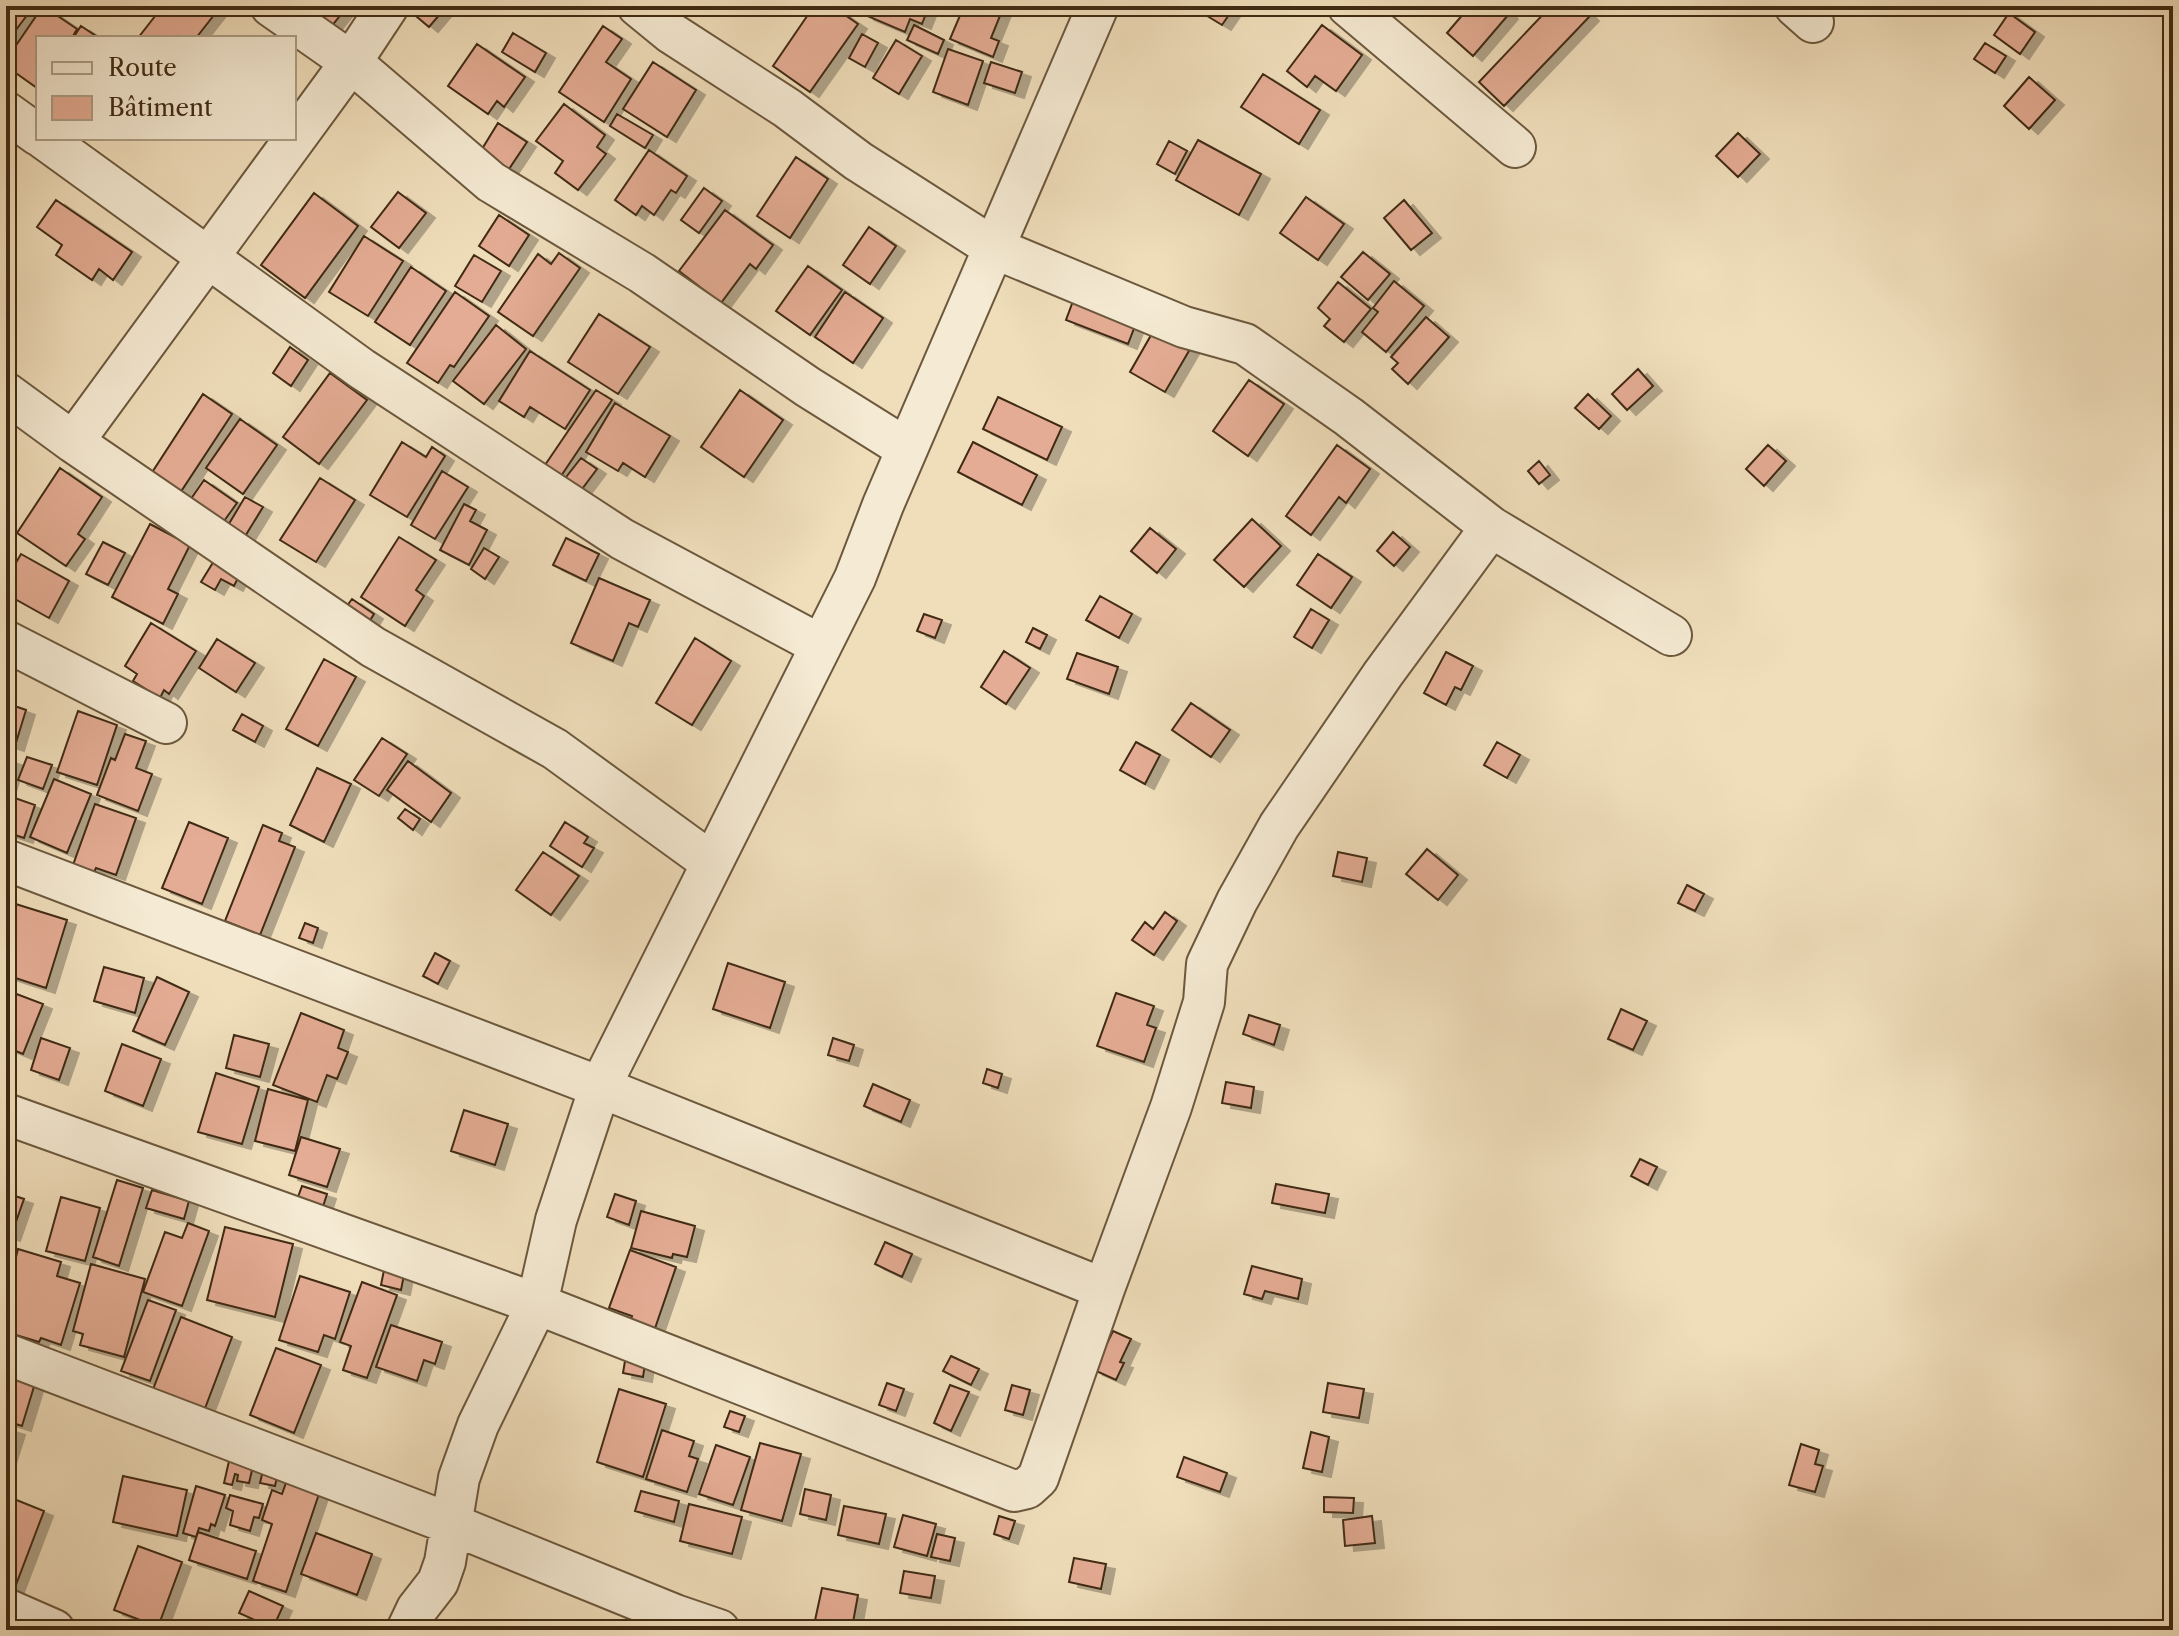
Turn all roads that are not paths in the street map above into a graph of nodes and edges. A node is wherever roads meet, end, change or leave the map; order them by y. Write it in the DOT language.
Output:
graph roads {
  1 [pos="271,6"];
  2 [pos="388,6"];
  3 [pos="638,6"];
  4 [pos="1348,6"];
  5 [pos="1094,7"];
  6 [pos="351,62"];
  7 [pos="6,112"];
  8 [pos="36,133"];
  9 [pos="296,136"];
  10 [pos="46,140"];
  11 [pos="293,140"];
  12 [pos="1515,147"];
  13 [pos="994,248"];
  14 [pos="208,255"];
  15 [pos="6,393"];
  16 [pos="73,442"];
  17 [pos="907,449"];
  18 [pos="1491,527"];
  19 [pos="1671,635"];
  20 [pos="6,641"];
  21 [pos="820,645"];
  22 [pos="166,723"];
  23 [pos="6,860"];
  24 [pos="712,863"];
  25 [pos="600,1087"];
  26 [pos="6,1114"];
  27 [pos="1104,1289"];
  28 [pos="537,1304"];
  29 [pos="6,1354"];
  30 [pos="451,1524"];
  31 [pos="6,1609"];
  32 [pos="54,1630"];
  33 [pos="407,1630"];
  34 [pos="719,1630"];
  1 -- 6 [label="street"];
  2 -- 6 [label="street"];
  3 -- 13 [label="street"];
  4 -- 12 [label="street"];
  5 -- 13 [label="street"];
  6 -- 9 [label="street"];
  6 -- 17 [label="street"];
  7 -- 8 [label="street"];
  10 -- 14 [label="street"];
  11 -- 14 [label="street"];
  13 -- 17 [label="street"];
  13 -- 18 [label="street"];
  14 -- 16 [label="street"];
  14 -- 21 [label="street"];
  15 -- 16 [label="street"];
  16 -- 24 [label="street"];
  17 -- 21 [label="street"];
  18 -- 19 [label="street"];
  18 -- 27 [label="street"];
  20 -- 22 [label="street"];
  21 -- 24 [label="street"];
  23 -- 25 [label="street"];
  24 -- 25 [label="street"];
  25 -- 27 [label="street"];
  25 -- 28 [label="street"];
  26 -- 28 [label="street"];
  27 -- 28 [label="street"];
  28 -- 30 [label="street"];
  29 -- 30 [label="street"];
  30 -- 33 [label="street"];
  30 -- 34 [label="street"];
  31 -- 32 [label="street"];
}
